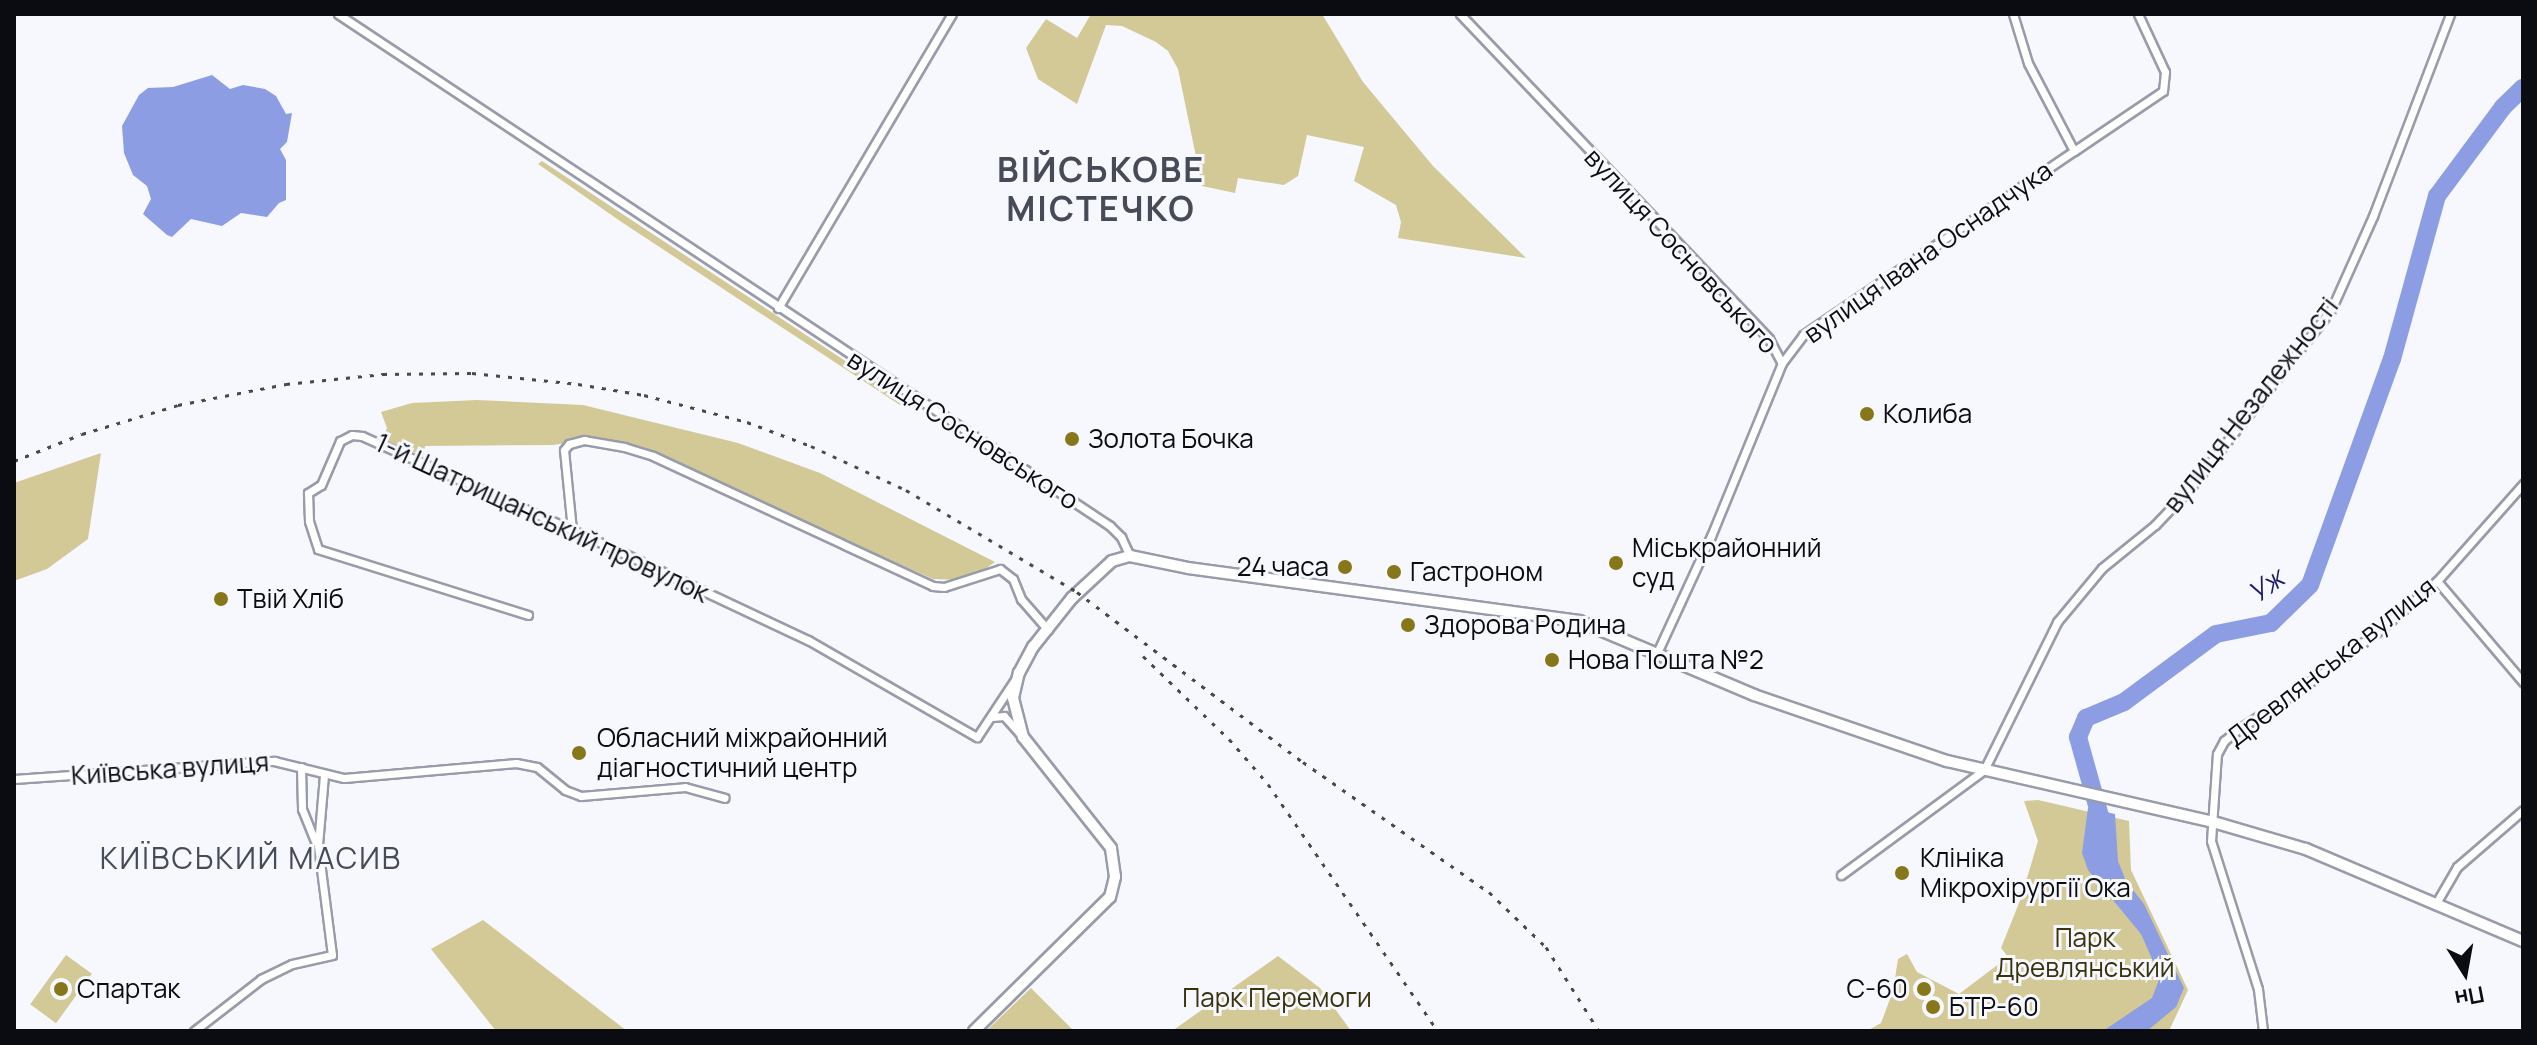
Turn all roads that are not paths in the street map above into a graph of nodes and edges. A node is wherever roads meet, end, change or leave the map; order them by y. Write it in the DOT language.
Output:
graph roads {
  1 [pos="338,14"];
  2 [pos="952,14"];
  3 [pos="1460,14"];
  4 [pos="2013,14"];
  5 [pos="2138,14"];
  6 [pos="2450,14"];
  7 [pos="2074,151"];
  8 [pos="778,308"];
  9 [pos="1782,363"];
  10 [pos="2523,484"];
  11 [pos="572,530"];
  12 [pos="1130,556"];
  13 [pos="2437,581"];
  14 [pos="528,615"];
  15 [pos="1048,630"];
  16 [pos="1657,653"];
  17 [pos="1019,673"];
  18 [pos="2523,682"];
  19 [pos="990,718"];
  20 [pos="1023,737"];
  21 [pos="301,767"];
  22 [pos="1984,770"];
  23 [pos="324,775"];
  24 [pos="14,779"];
  25 [pos="725,798"];
  26 [pos="2523,810"];
  27 [pos="2210,821"];
  28 [pos="318,851"];
  29 [pos="1841,875"];
  30 [pos="2435,905"];
  31 [pos="2523,941"];
  32 [pos="194,1031"];
  33 [pos="974,1031"];
  34 [pos="2263,1031"];
  1 -- 8 [label="street, вулиця Сосновського"];
  2 -- 8 [label="street"];
  3 -- 9 [label="street, вулиця Сосновського"];
  4 -- 7 [label="street, вулиця Івана Оснадчука"];
  5 -- 7 [label="street"];
  6 -- 22 [label="street, вулиця Незалежності"];
  7 -- 9 [label="street, вулиця Івана Оснадчука"];
  8 -- 12 [label="street, вулиця Сосновського"];
  9 -- 16 [label="street, вулиця Сосновського"];
  10 -- 13 [label="street, Древлянська вулиця"];
  11 -- 14 [label="street, 1-й Шатрищанський провулок"];
  11 -- 15 [label="street"];
  11 -- 19 [label="street, 1-й Шатрищанський провулок"];
  12 -- 15 [label="street"];
  12 -- 16 [label="street"];
  13 -- 18 [label="street"];
  13 -- 27 [label="street, Древлянська вулиця"];
  15 -- 17 [label="street"];
  16 -- 22 [label="street"];
  17 -- 19 [label="street"];
  17 -- 20 [label="street"];
  19 -- 20 [label="street"];
  20 -- 33 [label="street"];
  21 -- 23 [label="street, Київська вулиця"];
  21 -- 24 [label="street, Київська вулиця"];
  21 -- 28 [label="street"];
  22 -- 27 [label="street"];
  22 -- 29 [label="street, вулиця Незалежності"];
  23 -- 25 [label="street, Київська вулиця"];
  23 -- 28 [label="street"];
  26 -- 30 [label="street"];
  27 -- 30 [label="street"];
  27 -- 34 [label="street, Древлянська вулиця"];
  28 -- 32 [label="street"];
  30 -- 31 [label="street"];
}
